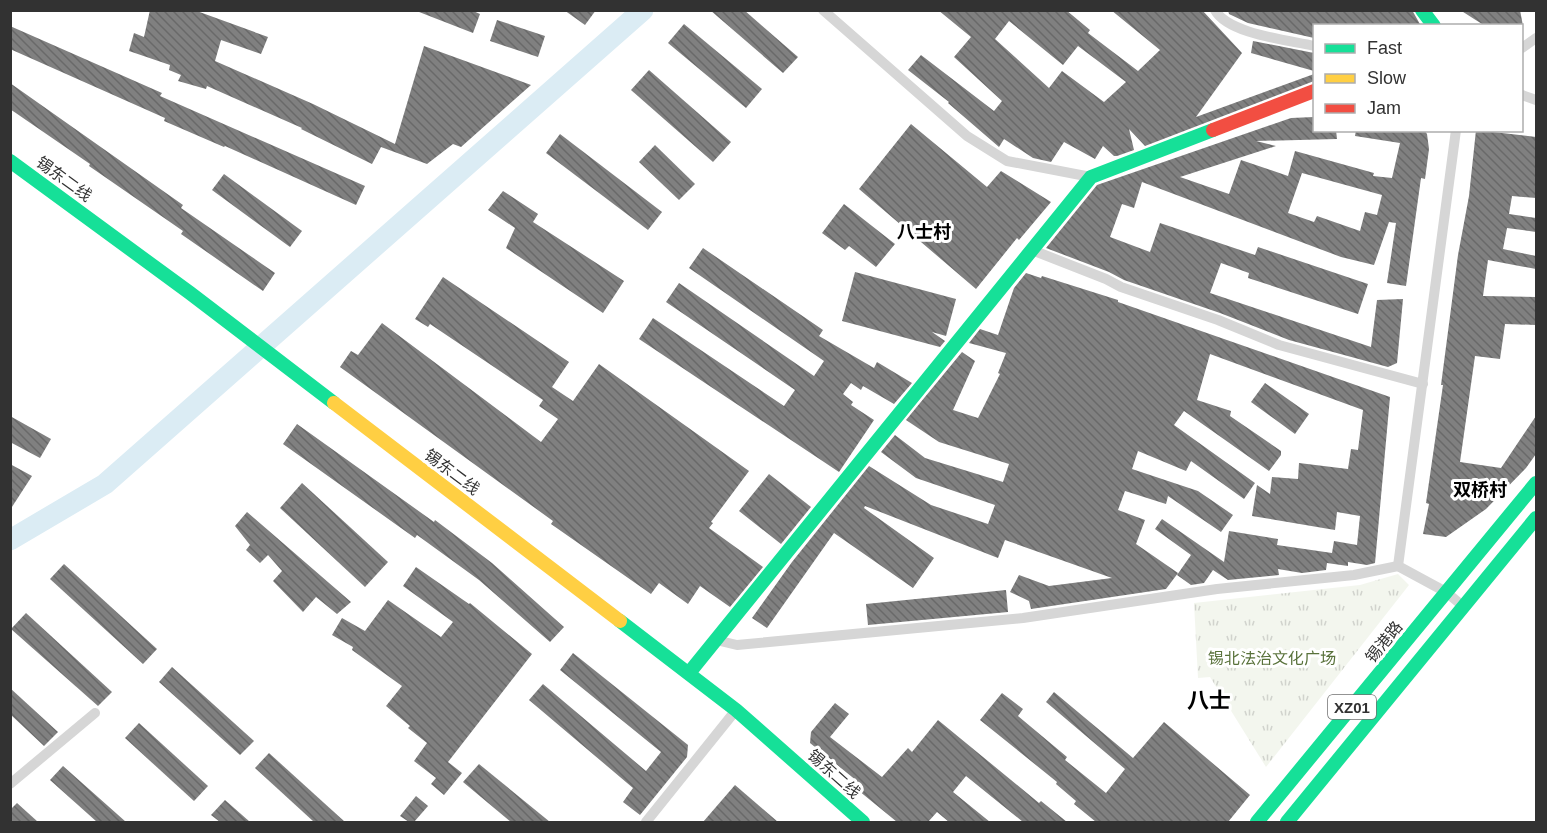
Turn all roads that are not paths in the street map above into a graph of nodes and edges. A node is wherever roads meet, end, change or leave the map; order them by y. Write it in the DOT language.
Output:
graph roads {
  1 [pos="823,10"];
  2 [pos="1215,10"];
  3 [pos="1422,10"];
  4 [pos="1432,24"];
  5 [pos="1536,38"];
  6 [pos="1313,46"];
  7 [pos="1523,47"];
  8 [pos="1313,91"];
  9 [pos="1456,132"];
  10 [pos="10,161"];
  11 [pos="1091,177"];
  12 [pos="1032,250"];
  13 [pos="1422,384"];
  14 [pos="1536,483"];
  15 [pos="1536,518"];
  16 [pos="1398,566"];
  17 [pos="1446,592"];
  18 [pos="1464,607"];
  19 [pos="716,640"];
  20 [pos="688,673"];
  21 [pos="736,710"];
  22 [pos="95,713"];
  23 [pos="10,784"];
  24 [pos="646,822"];
  25 [pos="863,822"];
  26 [pos="1257,822"];
  27 [pos="1287,822"];
  1 -- 11 [label="street"];
  2 -- 6 [label="street"];
  3 -- 4 [label="main road"];
  5 -- 7 [label="street"];
  8 -- 11 [label="main road"];
  9 -- 13 [label="street"];
  10 -- 20 [label="main road, 锡东二线"];
  11 -- 12 [label="main road"];
  12 -- 13 [label="street"];
  12 -- 19 [label="main road"];
  13 -- 16 [label="street"];
  14 -- 17 [label="main road, 锡港路 / XZ01"];
  15 -- 18 [label="main road, XZ01"];
  16 -- 17 [label="street"];
  16 -- 19 [label="street"];
  17 -- 18 [label="street"];
  17 -- 26 [label="main road, 锡港路 / XZ01"];
  18 -- 27 [label="main road, XZ01"];
  19 -- 20 [label="main road"];
  20 -- 21 [label="main road, 锡东二线"];
  21 -- 24 [label="street"];
  21 -- 25 [label="main road, 锡东二线"];
  22 -- 23 [label="street"];
}
